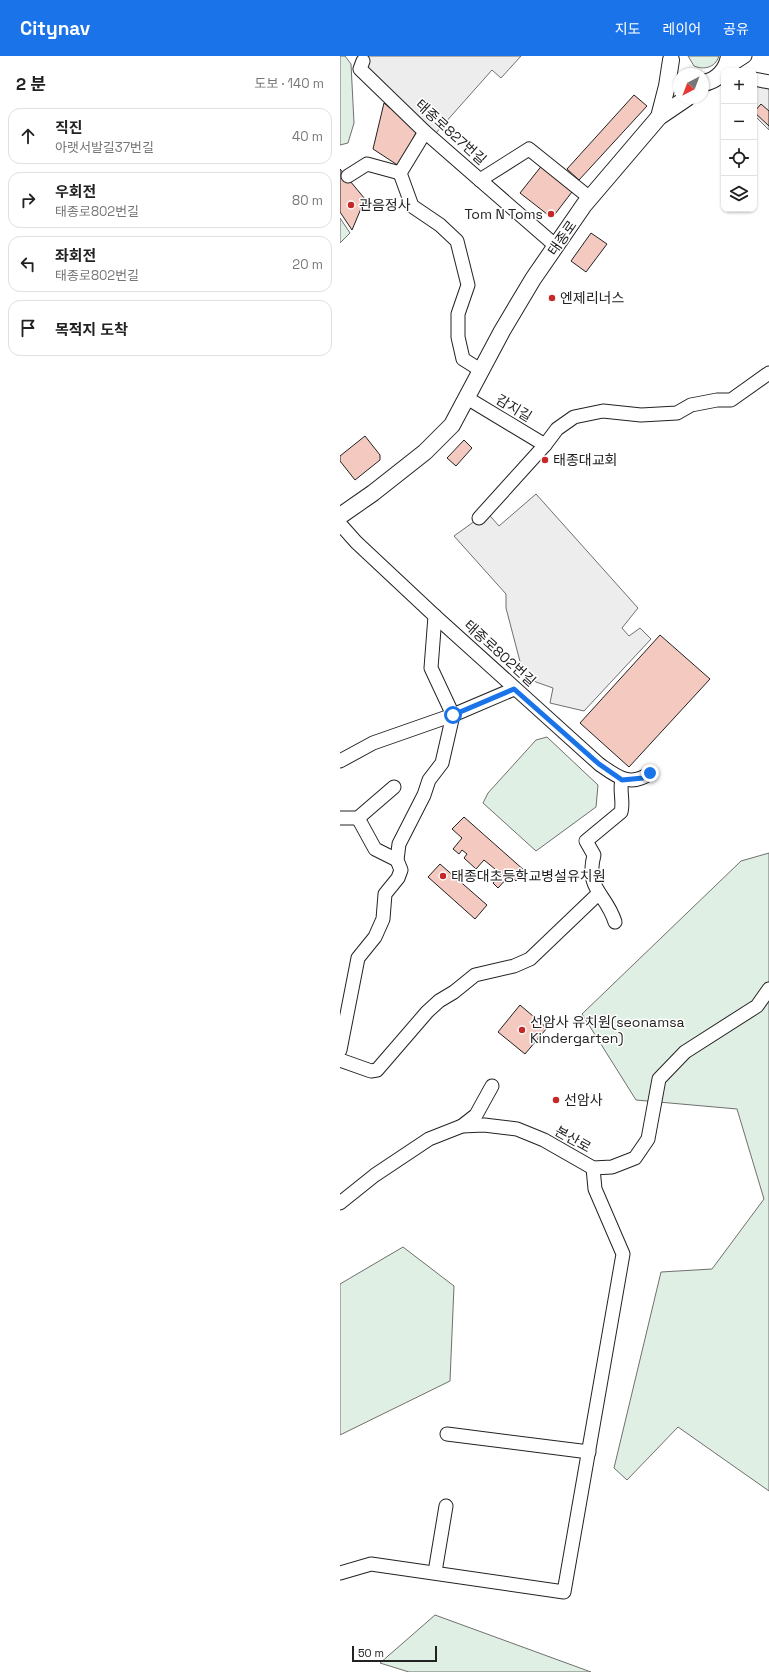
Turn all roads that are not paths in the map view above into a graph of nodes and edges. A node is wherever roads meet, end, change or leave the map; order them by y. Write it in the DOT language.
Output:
graph roads {
  1 [pos="745,56"];
  2 [pos="671,58"];
  3 [pos="363,61"];
  4 [pos="674,68"];
  5 [pos="717,75"];
  6 [pos="757,79"];
  7 [pos="769,82"];
  8 [pos="678,104"];
  9 [pos="659,117"];
  10 [pos="425,132"];
  11 [pos="400,173"];
  12 [pos="348,176"];
  13 [pos="480,180"];
  14 [pos="590,198"];
  15 [pos="556,246"];
  16 [pos="482,371"];
  17 [pos="769,374"];
  18 [pos="467,398"];
  19 [pos="545,445"];
  20 [pos="340,516"];
  21 [pos="479,518"];
  22 [pos="340,524"];
  23 [pos="435,616"];
  24 [pos="514,689"];
  25 [pos="453,715"];
  26 [pos="340,760"];
  27 [pos="650,773"];
  28 [pos="622,780"];
  29 [pos="394,787"];
  30 [pos="340,818"];
  31 [pos="358,818"];
  32 [pos="399,865"];
  33 [pos="599,892"];
  34 [pos="615,922"];
  35 [pos="769,989"];
  36 [pos="340,1050"];
  37 [pos="340,1060"];
  38 [pos="492,1086"];
  39 [pos="462,1126"];
  40 [pos="593,1168"];
  41 [pos="340,1203"];
  42 [pos="447,1434"];
  43 [pos="589,1452"];
  44 [pos="446,1506"];
  45 [pos="435,1572"];
  46 [pos="340,1573"];
  1 -- 5 [label="street"];
  2 -- 4 [label="main road, 태종로"];
  2 -- 9 [label="main road, 태종로"];
  3 -- 10 [label="street, 태종로827번길"];
  6 -- 7 [label="street"];
  8 -- 9 [label="main road, 태종로"];
  9 -- 14 [label="main road, 태종로"];
  10 -- 11 [label="street"];
  10 -- 13 [label="street, 태종로827번길"];
  11 -- 12 [label="street"];
  11 -- 16 [label="street"];
  13 -- 14 [label="street, 태종로827번길"];
  13 -- 15 [label="street"];
  14 -- 15 [label="main road, 태종로"];
  15 -- 16 [label="main road, 태종로"];
  16 -- 18 [label="main road, 태종로"];
  17 -- 19 [label="street"];
  18 -- 19 [label="street, 감지길"];
  18 -- 20 [label="main road, 태종로"];
  19 -- 21 [label="street"];
  22 -- 23 [label="street, 태종로802번길"];
  23 -- 24 [label="street, 태종로802번길"];
  23 -- 25 [label="street"];
  24 -- 25 [label="street"];
  24 -- 28 [label="street, 태종로802번길"];
  25 -- 26 [label="street"];
  25 -- 32 [label="street"];
  27 -- 28 [label="street"];
  28 -- 33 [label="street"];
  29 -- 31 [label="street"];
  30 -- 31 [label="street"];
  31 -- 32 [label="street"];
  32 -- 36 [label="street"];
  33 -- 34 [label="street"];
  33 -- 37 [label="street"];
  35 -- 40 [label="street, 본산로"];
  38 -- 39 [label="street"];
  39 -- 40 [label="street, 본산로"];
  39 -- 41 [label="street, 본산로"];
  40 -- 43 [label="street"];
  42 -- 43 [label="street"];
  43 -- 45 [label="street"];
  44 -- 45 [label="street"];
  45 -- 46 [label="street"];
}
